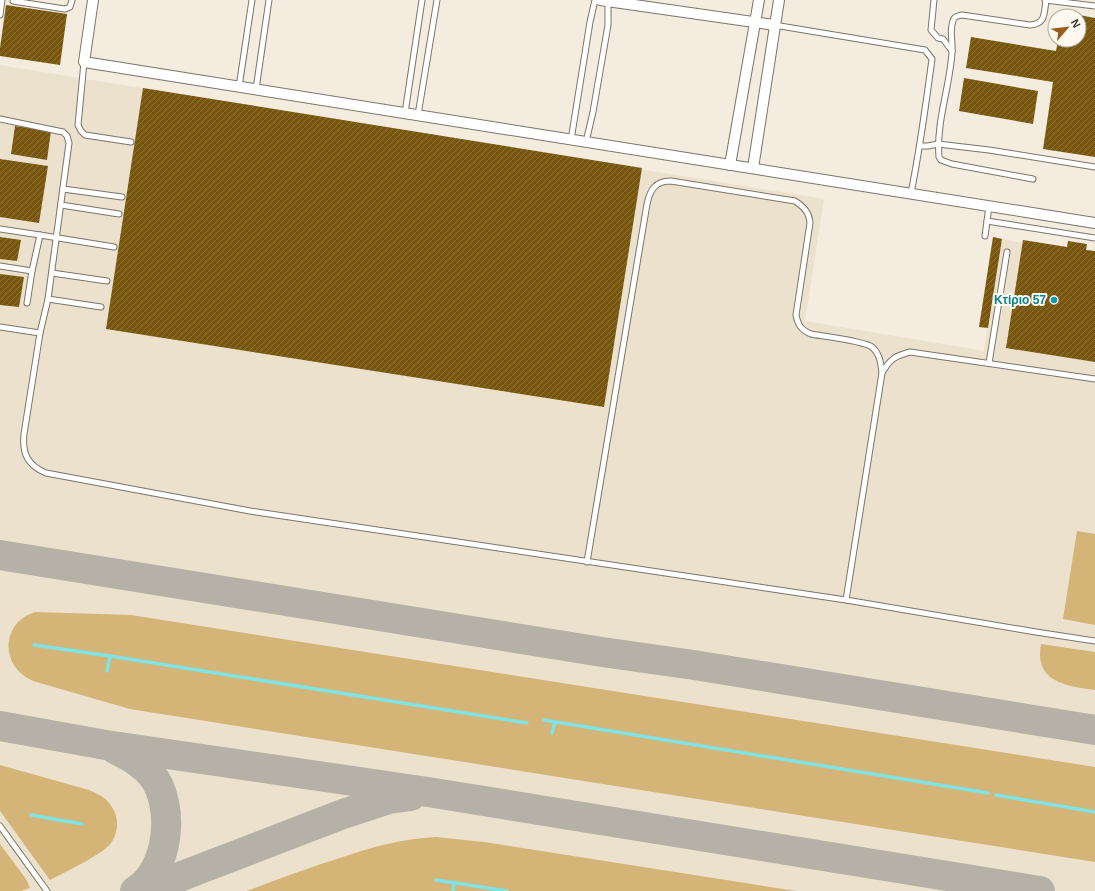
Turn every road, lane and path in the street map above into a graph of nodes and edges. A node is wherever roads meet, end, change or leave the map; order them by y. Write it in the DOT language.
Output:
graph roads {
  1 [pos="2,0"];
  2 [pos="72,0"];
  3 [pos="93,0"];
  4 [pos="252,0"];
  5 [pos="270,0"];
  6 [pos="422,0"];
  7 [pos="437,0"];
  8 [pos="595,0"];
  9 [pos="758,0"];
  10 [pos="779,0"];
  11 [pos="934,0"];
  12 [pos="1045,0"];
  13 [pos="13,1"];
  14 [pos="604,1"];
  15 [pos="1095,6"];
  16 [pos="0,15"];
  17 [pos="754,22"];
  18 [pos="774,25"];
  19 [pos="952,51"];
  20 [pos="84,62"];
  21 [pos="239,87"];
  22 [pos="256,89"];
  23 [pos="405,113"];
  24 [pos="418,115"];
  25 [pos="0,120"];
  26 [pos="571,140"];
  27 [pos="131,142"];
  28 [pos="586,142"];
  29 [pos="938,144"];
  30 [pos="921,146"];
  31 [pos="730,165"];
  32 [pos="1095,167"];
  33 [pos="753,168"];
  34 [pos="1033,179"];
  35 [pos="63,189"];
  36 [pos="911,193"];
  37 [pos="122,197"];
  38 [pos="61,205"];
  39 [pos="989,206"];
  40 [pos="119,214"];
  41 [pos="987,221"];
  42 [pos="1095,223"];
  43 [pos="0,229"];
  44 [pos="40,235"];
  45 [pos="985,236"];
  46 [pos="56,238"];
  47 [pos="1095,238"];
  48 [pos="114,247"];
  49 [pos="1007,252"];
  50 [pos="0,266"];
  51 [pos="32,271"];
  52 [pos="52,273"];
  53 [pos="107,280"];
  54 [pos="48,299"];
  55 [pos="26,303"];
  56 [pos="101,307"];
  57 [pos="0,327"];
  58 [pos="40,333"];
  59 [pos="989,363"];
  60 [pos="882,373"];
  61 [pos="1095,379"];
  62 [pos="587,562"];
  63 [pos="846,600"];
  64 [pos="1095,641"];
  65 [pos="0,826"];
  66 [pos="47,891"];
  1 -- 16 [label="lane"];
  2 -- 13 [label="lane"];
  3 -- 20 [label="street"];
  4 -- 21 [label="lane"];
  5 -- 22 [label="lane"];
  6 -- 23 [label="lane"];
  7 -- 24 [label="lane"];
  8 -- 26 [label="lane"];
  9 -- 17 [label="street"];
  10 -- 18 [label="street"];
  11 -- 19 [label="lane"];
  12 -- 15 [label="lane"];
  12 -- 19 [label="lane"];
  14 -- 17 [label="street"];
  14 -- 28 [label="lane"];
  17 -- 18 [label="street"];
  17 -- 31 [label="street"];
  18 -- 30 [label="lane"];
  18 -- 33 [label="street"];
  19 -- 29 [label="lane"];
  20 -- 21 [label="street"];
  20 -- 27 [label="lane"];
  21 -- 22 [label="street"];
  22 -- 23 [label="street"];
  23 -- 24 [label="street"];
  24 -- 26 [label="street"];
  25 -- 35 [label="lane"];
  26 -- 28 [label="street"];
  28 -- 31 [label="street"];
  29 -- 30 [label="lane"];
  29 -- 32 [label="lane"];
  29 -- 34 [label="lane"];
  30 -- 36 [label="lane"];
  31 -- 33 [label="street"];
  33 -- 36 [label="street"];
  35 -- 37 [label="lane"];
  35 -- 38 [label="lane"];
  36 -- 39 [label="street"];
  38 -- 40 [label="lane"];
  38 -- 46 [label="lane"];
  39 -- 41 [label="lane"];
  39 -- 42 [label="street"];
  41 -- 45 [label="lane"];
  41 -- 47 [label="lane"];
  43 -- 44 [label="lane"];
  44 -- 46 [label="lane"];
  44 -- 51 [label="lane"];
  46 -- 48 [label="lane"];
  46 -- 52 [label="lane"];
  49 -- 59 [label="lane"];
  50 -- 51 [label="lane"];
  51 -- 55 [label="lane"];
  52 -- 53 [label="lane"];
  52 -- 54 [label="lane"];
  54 -- 56 [label="lane"];
  54 -- 58 [label="lane"];
  57 -- 58 [label="lane"];
  58 -- 62 [label="lane"];
  59 -- 60 [label="lane"];
  59 -- 61 [label="lane"];
  60 -- 62 [label="lane"];
  60 -- 63 [label="lane"];
  62 -- 63 [label="lane"];
  63 -- 64 [label="lane"];
  65 -- 66 [label="lane"];
}
